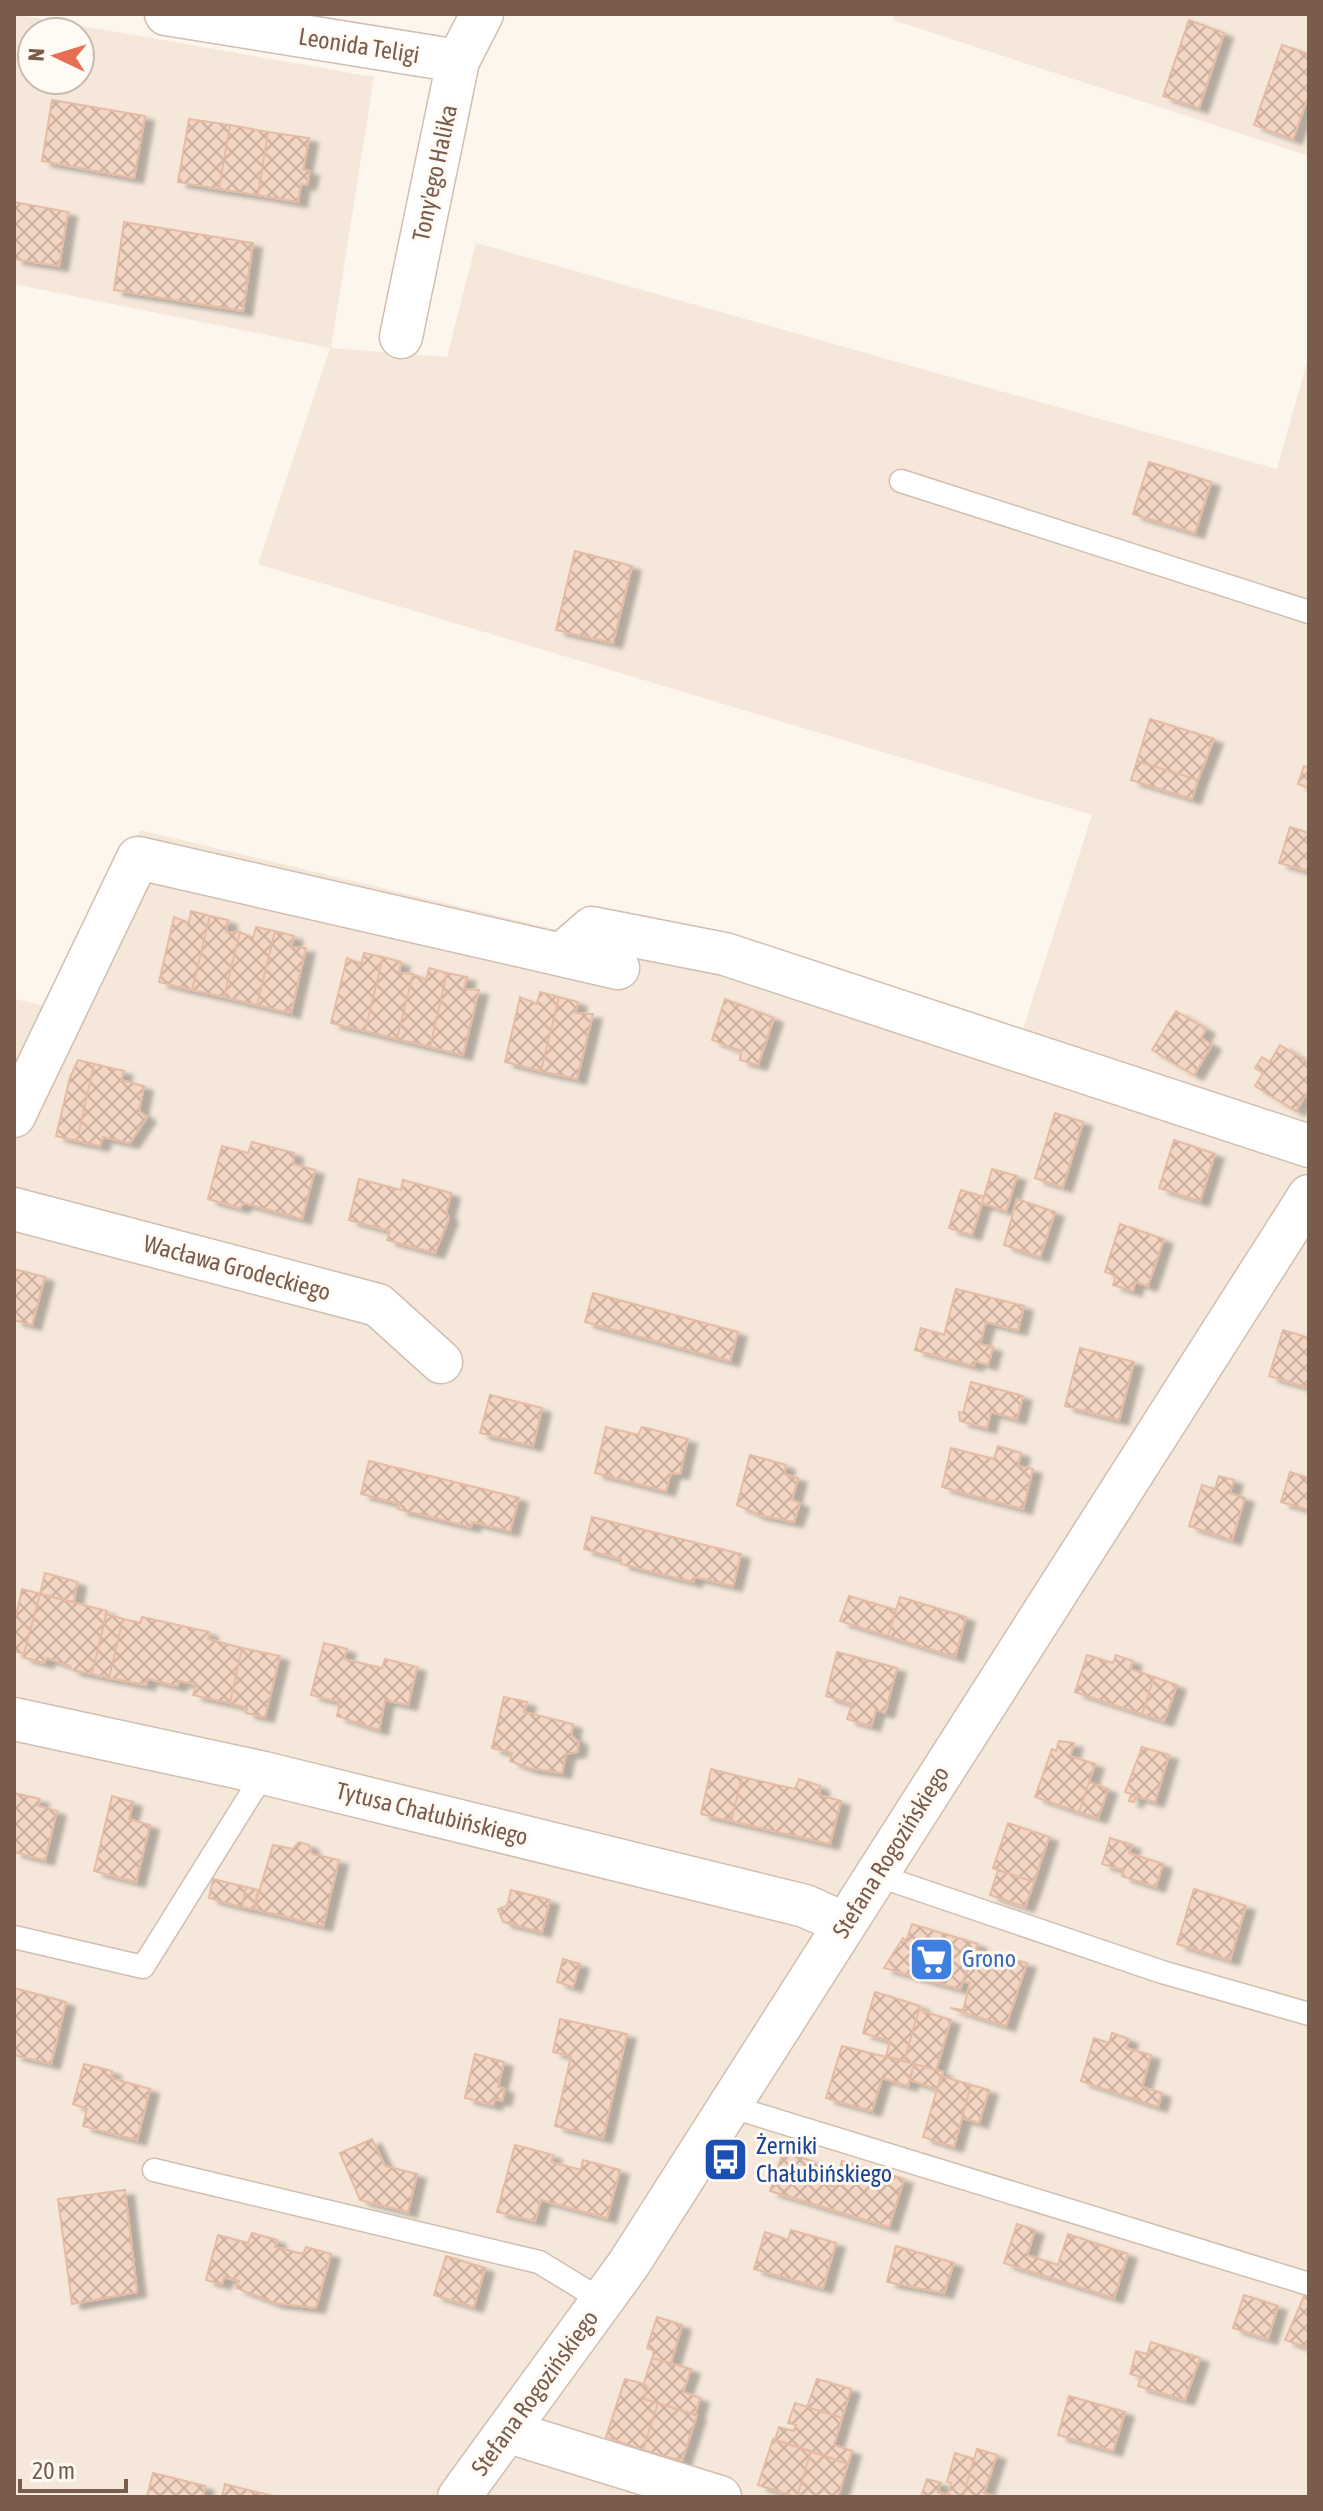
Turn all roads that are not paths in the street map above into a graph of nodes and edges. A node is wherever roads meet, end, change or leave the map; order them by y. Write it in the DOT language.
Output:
graph roads {
  1 [pos="166,14"];
  2 [pos="482,14"];
  3 [pos="458,61"];
  4 [pos="401,337"];
  5 [pos="901,481"];
  6 [pos="1309,612"];
  7 [pos="561,955"];
  8 [pos="618,968"];
  9 [pos="14,1116"];
  10 [pos="1309,1146"];
  11 [pos="1309,1196"];
  12 [pos="14,1209"];
  13 [pos="441,1362"];
  14 [pos="14,1719"];
  15 [pos="264,1773"];
  16 [pos="876,1875"];
  17 [pos="845,1924"];
  18 [pos="14,1937"];
  19 [pos="1309,2014"];
  20 [pos="729,2106"];
  21 [pos="154,2170"];
  22 [pos="1309,2284"];
  23 [pos="603,2301"];
  24 [pos="510,2428"];
  25 [pos="459,2497"];
  26 [pos="720,2497"];
  1 -- 3 [label="street, Leonida Teligi"];
  2 -- 3 [label="street, Tony'ego Halika"];
  3 -- 4 [label="street, Tony'ego Halika"];
  5 -- 6 [label="lane"];
  7 -- 8 [label="street"];
  7 -- 9 [label="street"];
  7 -- 10 [label="street"];
  11 -- 16 [label="street, Stefana Rogozińskiego"];
  12 -- 13 [label="street, Wacława Grodeckiego"];
  14 -- 15 [label="street, Tytusa Chałubińskiego"];
  15 -- 17 [label="street, Tytusa Chałubińskiego"];
  15 -- 18 [label="lane"];
  16 -- 17 [label="street, Stefana Rogozińskiego"];
  16 -- 19 [label="lane"];
  17 -- 20 [label="street, Stefana Rogozińskiego"];
  20 -- 22 [label="lane"];
  20 -- 23 [label="street, Stefana Rogozińskiego"];
  21 -- 23 [label="lane"];
  23 -- 24 [label="street, Stefana Rogozińskiego"];
  24 -- 25 [label="street, Stefana Rogozińskiego"];
  24 -- 26 [label="street"];
}
